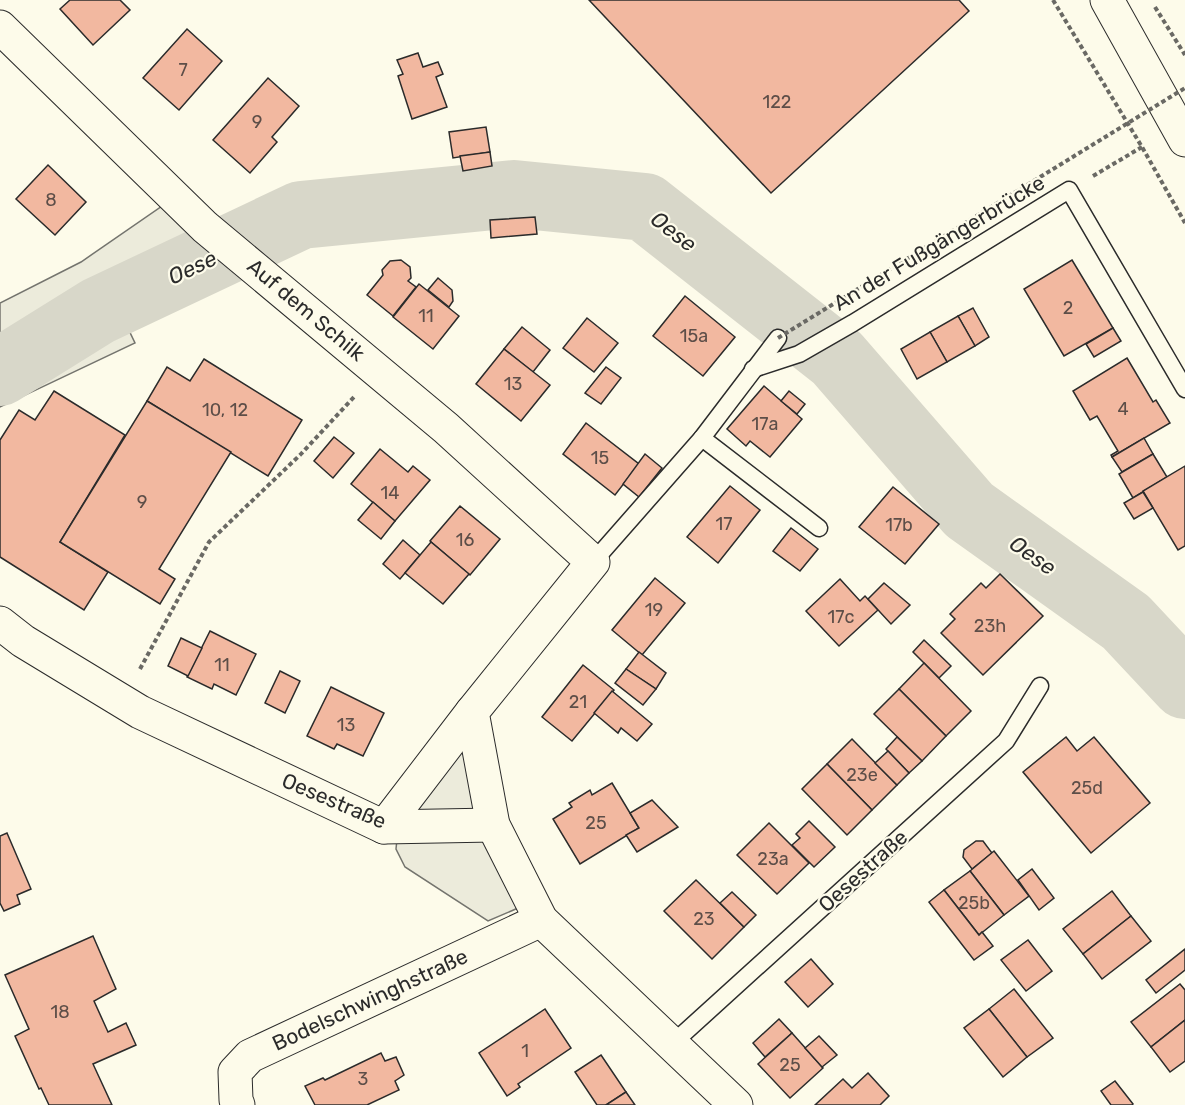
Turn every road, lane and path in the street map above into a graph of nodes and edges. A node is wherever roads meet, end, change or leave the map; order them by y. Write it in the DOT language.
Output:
graph roads {
  1 [pos="1053,0"];
  2 [pos="1107,0"];
  3 [pos="1151,0"];
  4 [pos="0,27"];
  5 [pos="1185,55"];
  6 [pos="1185,88"];
  7 [pos="1185,141"];
  8 [pos="1142,147"];
  9 [pos="1069,190"];
  10 [pos="1185,223"];
  11 [pos="778,338"];
  12 [pos="753,369"];
  13 [pos="378,370"];
  14 [pos="1185,389"];
  15 [pos="702,438"];
  16 [pos="819,528"];
  17 [pos="593,562"];
  18 [pos="0,623"];
  19 [pos="1040,686"];
  20 [pos="122,701"];
  21 [pos="472,712"];
  22 [pos="493,825"];
  23 [pos="384,827"];
  24 [pos="541,920"];
  25 [pos="672,1044"];
  26 [pos="238,1105"];
  27 [pos="736,1105"];
  1 -- 8 [label="path"];
  2 -- 7 [label="street"];
  3 -- 5 [label="path"];
  4 -- 13 [label="street, Auf dem Schilk"];
  6 -- 11 [label="path, bridge"];
  8 -- 9 [label="path"];
  8 -- 10 [label="path"];
  9 -- 12 [label="lane, An der Fußgängerbrücke"];
  9 -- 14 [label="lane, An der Fußgängerbrücke"];
  11 -- 12 [label="lane"];
  12 -- 15 [label="lane"];
  13 -- 17 [label="street, Auf dem Schilk"];
  13 -- 20 [label="path"];
  15 -- 16 [label="lane"];
  15 -- 17 [label="lane"];
  17 -- 21 [label="street"];
  18 -- 20 [label="street, Oesestraße"];
  19 -- 25 [label="lane, Oesestraße"];
  20 -- 23 [label="street, Oesestraße"];
  21 -- 22 [label="street"];
  21 -- 23 [label="street"];
  22 -- 23 [label="street, Oesestraße"];
  22 -- 24 [label="street"];
  24 -- 25 [label="street"];
  24 -- 26 [label="street, Bodelschwinghstraße"];
  25 -- 27 [label="street"];
}
